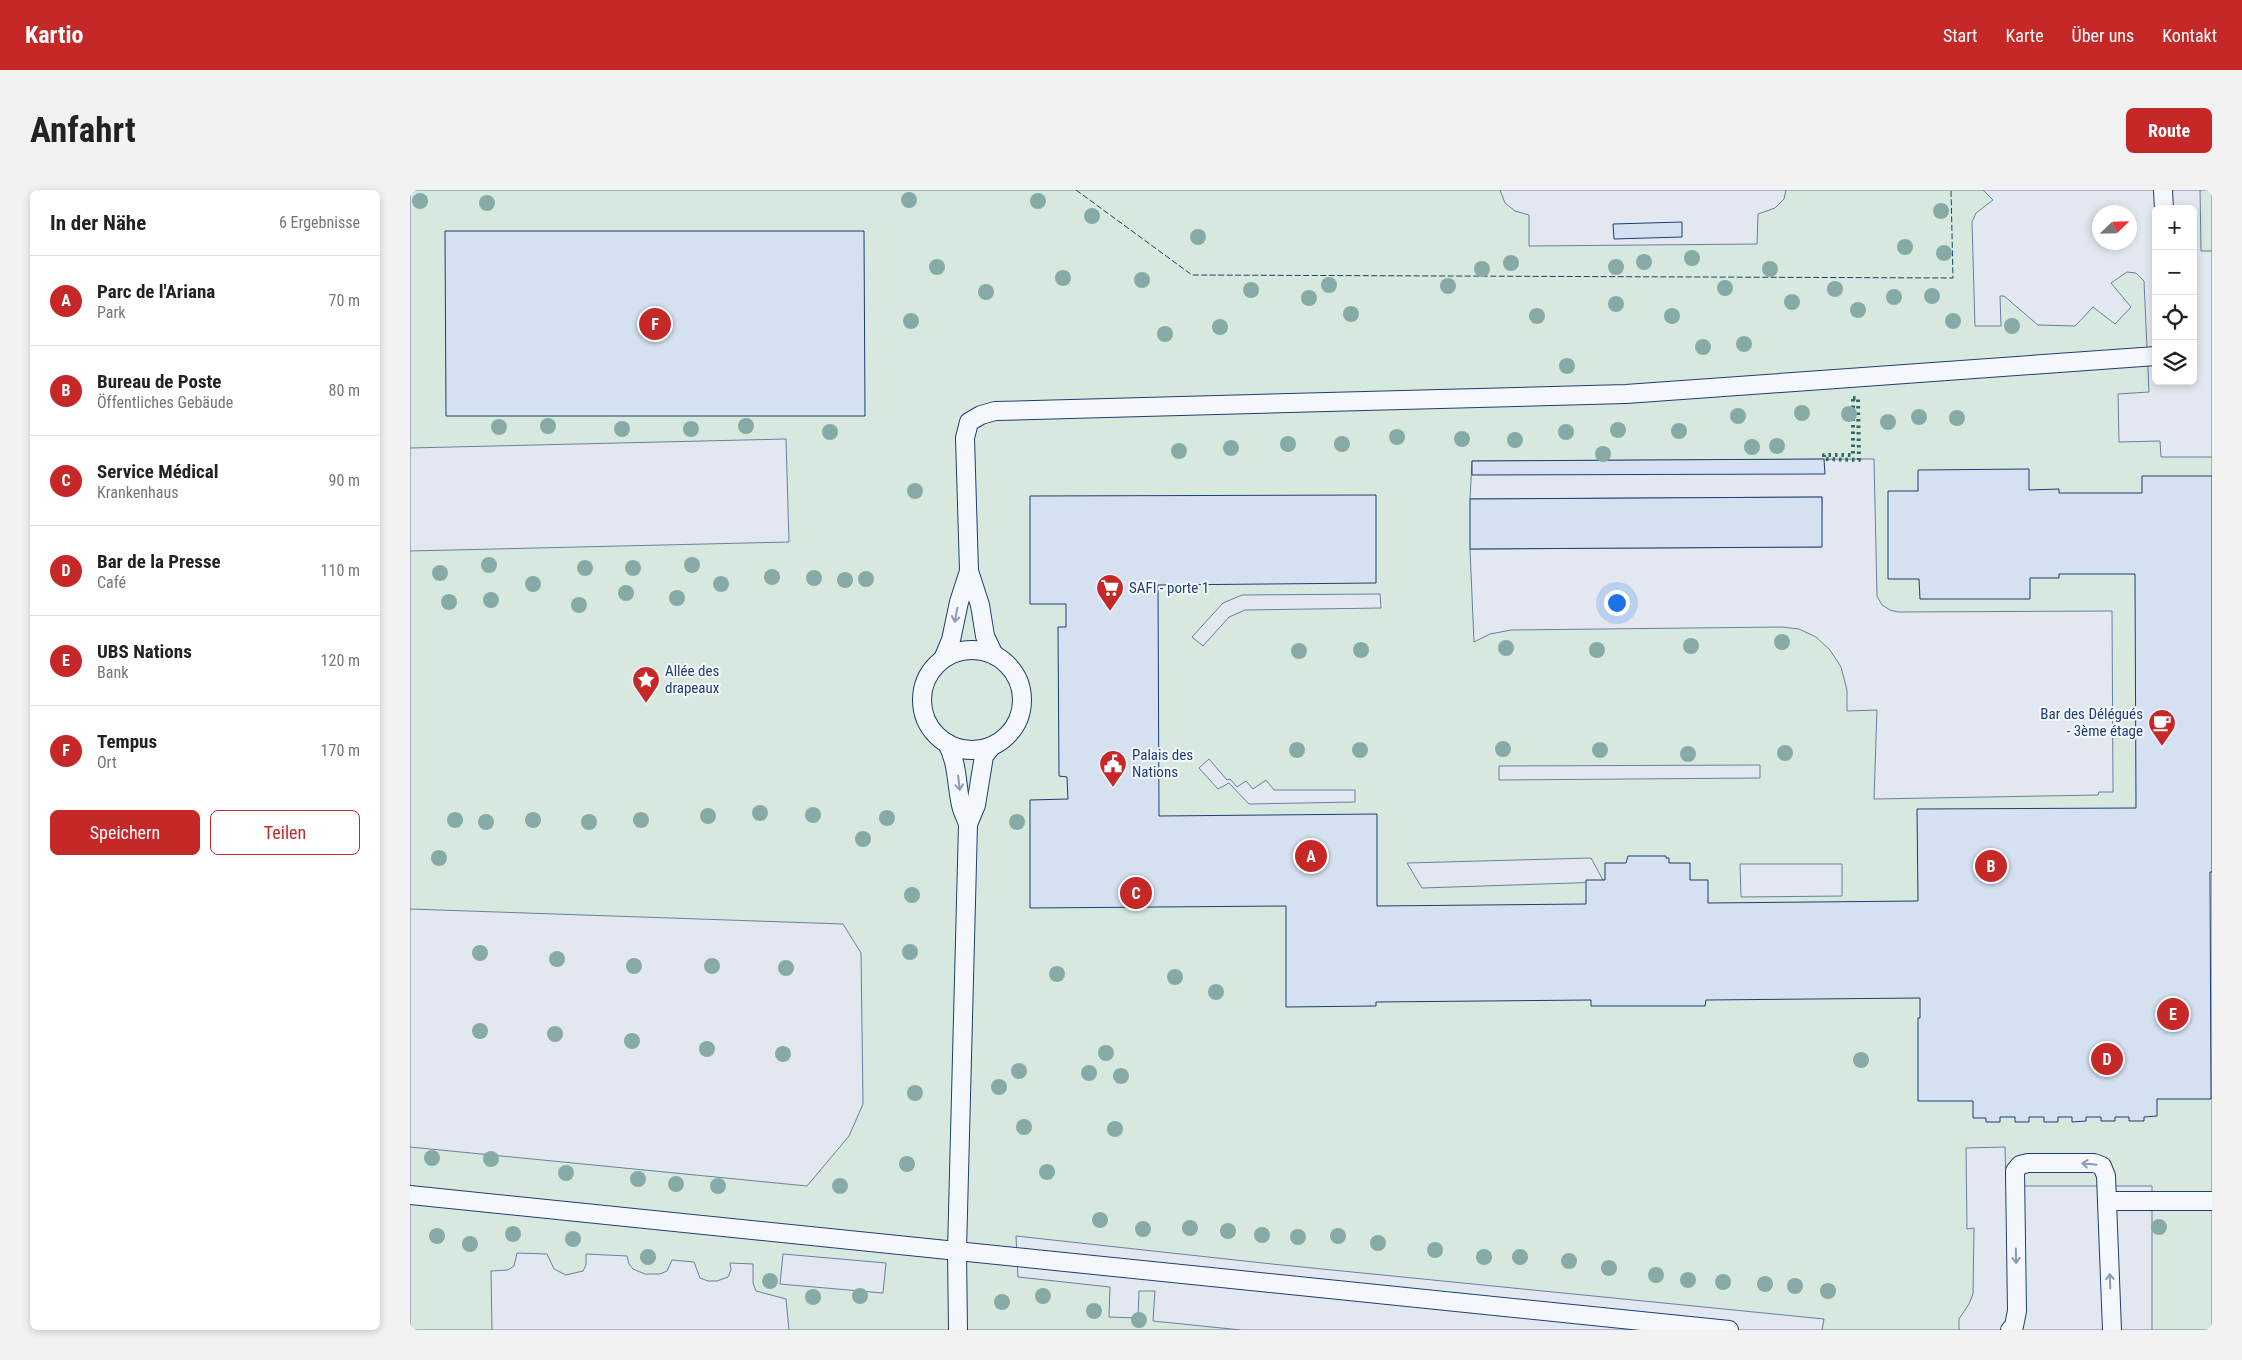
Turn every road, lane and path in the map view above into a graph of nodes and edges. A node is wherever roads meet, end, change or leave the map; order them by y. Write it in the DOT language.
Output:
graph roads {
  1 [pos="2163,190"];
  2 [pos="2164,205"];
  3 [pos="2152,356"];
  4 [pos="969,571"];
  5 [pos="994,655"];
  6 [pos="943,659"];
  7 [pos="947,743"];
  8 [pos="992,746"];
  9 [pos="968,824"];
  10 [pos="410,1195"];
  11 [pos="2107,1201"];
  12 [pos="2212,1201"];
  13 [pos="957,1251"];
  14 [pos="958,1330"];
  15 [pos="1729,1330"];
  16 [pos="2010,1330"];
  17 [pos="2112,1330"];
  1 -- 2 [label="lane"];
  3 -- 4 [label="lane"];
  4 -- 5 [label="lane"];
  4 -- 6 [label="lane, one-way"];
  5 -- 6 [label="lane"];
  5 -- 8 [label="lane"];
  6 -- 7 [label="lane"];
  7 -- 8 [label="lane"];
  7 -- 9 [label="lane, one-way"];
  8 -- 9 [label="lane"];
  9 -- 13 [label="lane"];
  10 -- 13 [label="lane"];
  11 -- 12 [label="lane"];
  11 -- 16 [label="lane, one-way"];
  17 -- 11 [label="lane, one-way"];
  13 -- 14 [label="lane"];
  13 -- 15 [label="lane"];
}
